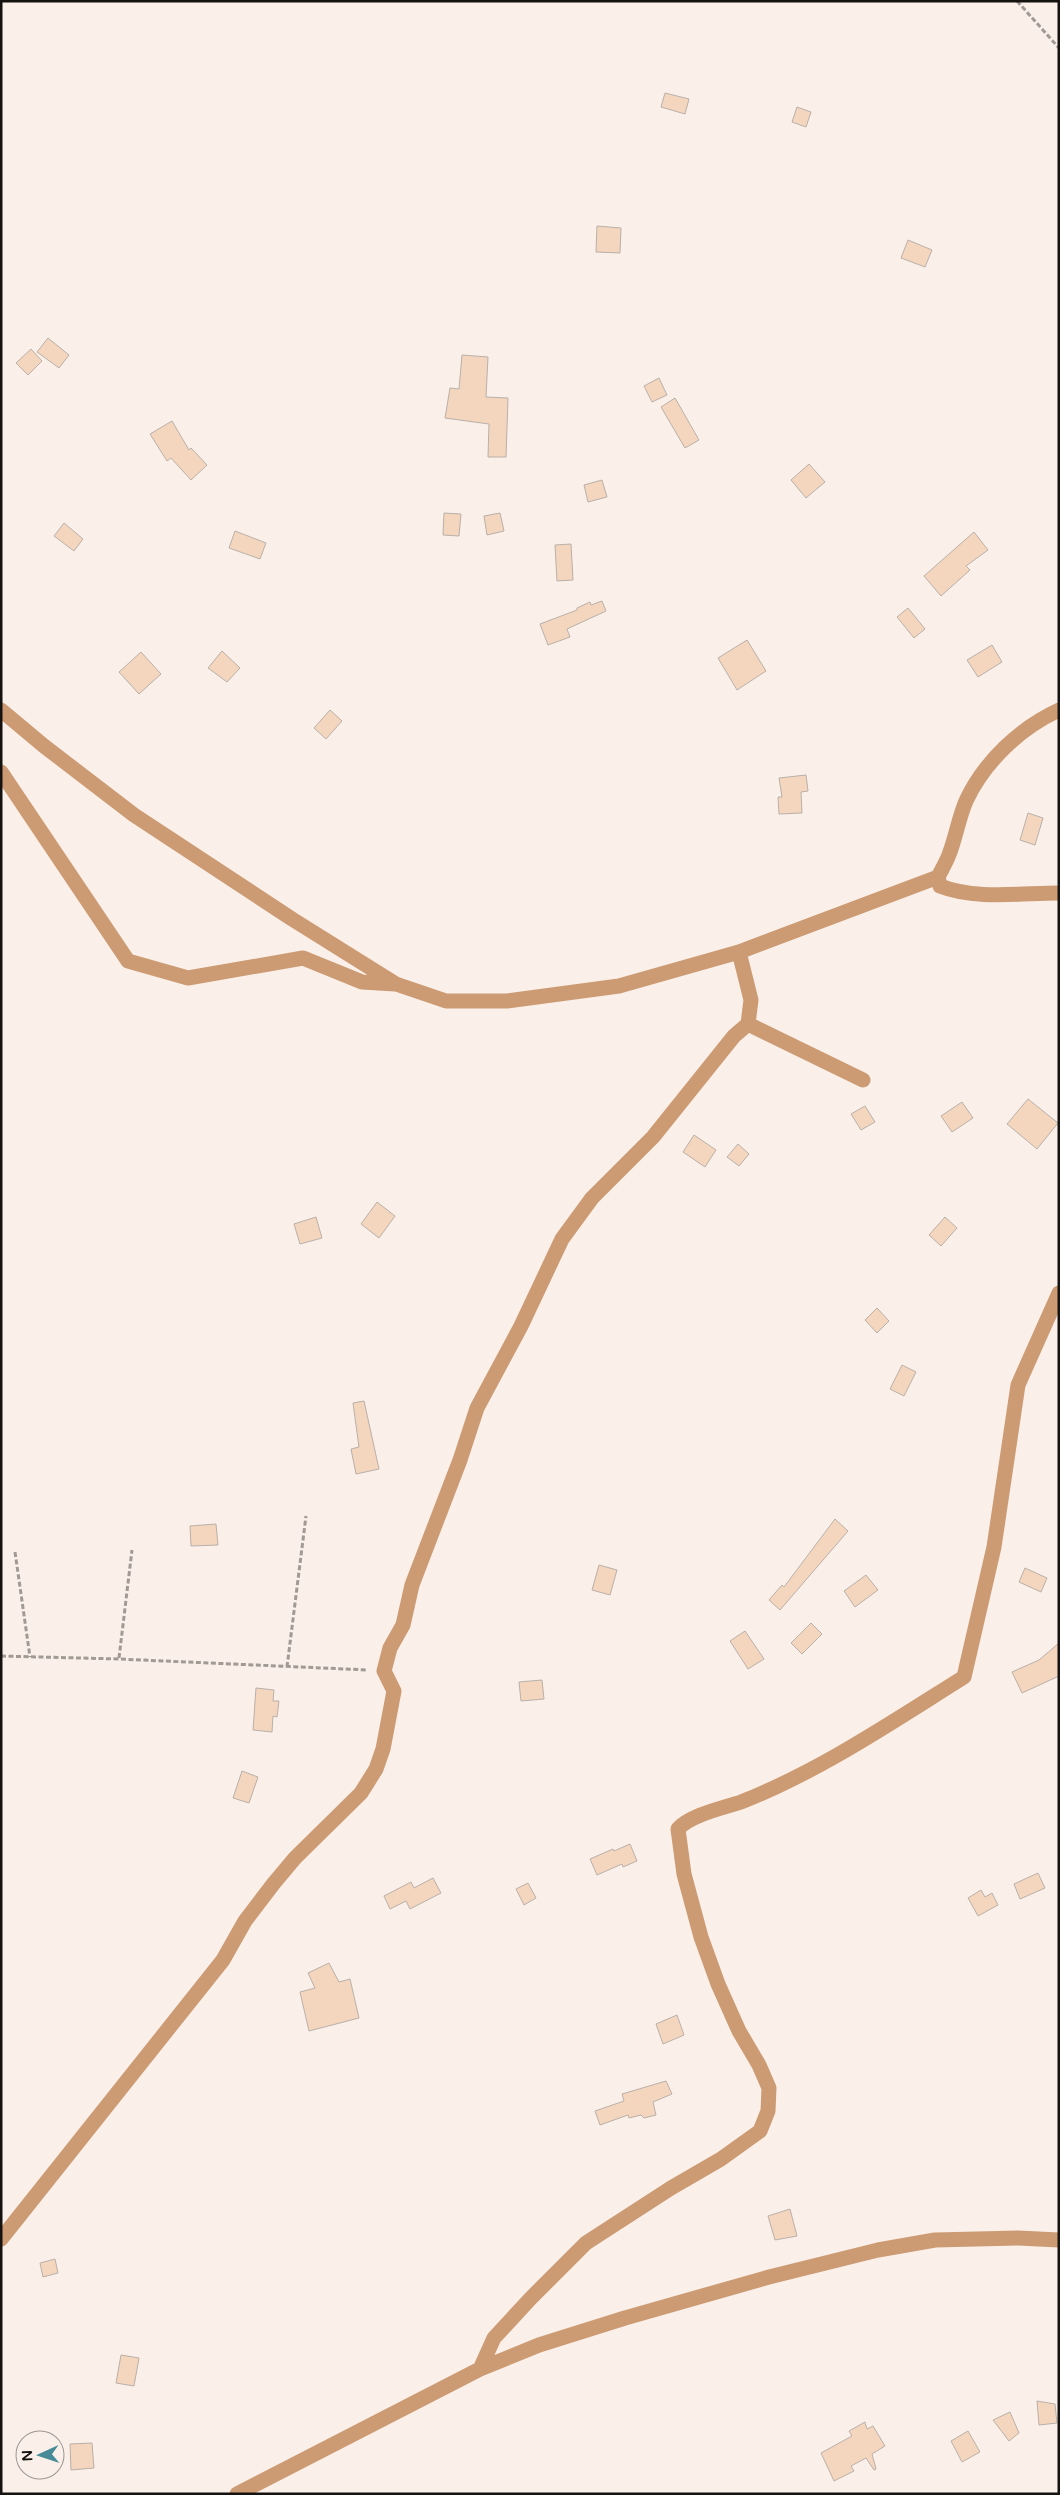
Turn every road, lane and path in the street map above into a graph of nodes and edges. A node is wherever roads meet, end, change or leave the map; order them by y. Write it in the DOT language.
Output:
graph roads {
  1 [pos="1017,1"];
  2 [pos="1059,48"];
  3 [pos="1,710"];
  4 [pos="1059,710"];
  5 [pos="1,772"];
  6 [pos="938,877"];
  7 [pos="1059,893"];
  8 [pos="739,952"];
  9 [pos="396,984"];
  10 [pos="748,1024"];
  11 [pos="863,1080"];
  12 [pos="1059,1293"];
  13 [pos="306,1516"];
  14 [pos="132,1550"];
  15 [pos="15,1552"];
  16 [pos="1,1656"];
  17 [pos="30,1656"];
  18 [pos="119,1659"];
  19 [pos="287,1666"];
  20 [pos="384,1671"];
  21 [pos="1,2239"];
  22 [pos="1059,2240"];
  23 [pos="480,2369"];
  24 [pos="237,2494"];
  1 -- 2 [label="path"];
  3 -- 9 [label="street"];
  4 -- 6 [label="street"];
  5 -- 9 [label="street"];
  6 -- 7 [label="street"];
  6 -- 8 [label="street"];
  8 -- 9 [label="street"];
  8 -- 10 [label="street"];
  10 -- 11 [label="street"];
  10 -- 20 [label="street"];
  12 -- 23 [label="street"];
  13 -- 19 [label="path"];
  14 -- 18 [label="path"];
  15 -- 17 [label="path"];
  16 -- 17 [label="path"];
  17 -- 18 [label="path"];
  18 -- 19 [label="path"];
  19 -- 20 [label="path"];
  20 -- 21 [label="street"];
  22 -- 23 [label="street"];
  23 -- 24 [label="street"];
}
